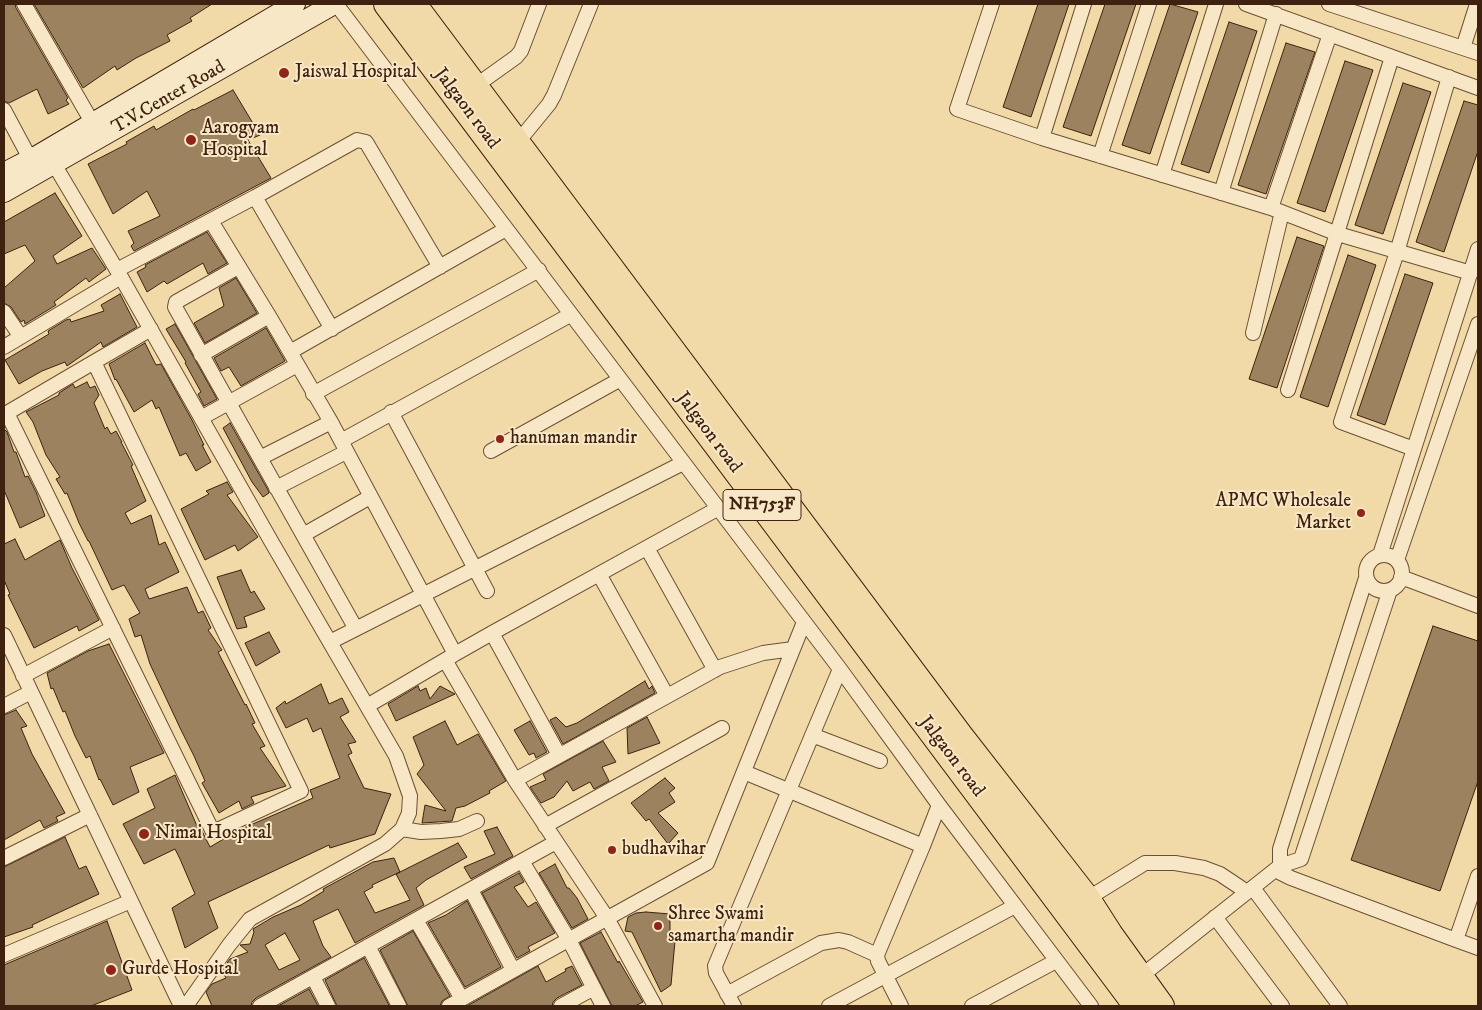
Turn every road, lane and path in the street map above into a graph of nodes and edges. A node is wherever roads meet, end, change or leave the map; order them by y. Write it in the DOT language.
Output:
graph roads {
  1 [pos="24,4"];
  2 [pos="295,4"];
  3 [pos="335,4"];
  4 [pos="387,4"];
  5 [pos="413,4"];
  6 [pos="539,4"];
  7 [pos="591,4"];
  8 [pos="992,4"];
  9 [pos="1084,4"];
  10 [pos="1149,4"];
  11 [pos="1216,4"];
  12 [pos="1246,4"];
  13 [pos="1329,4"];
  14 [pos="1477,4"];
  15 [pos="1369,10"];
  16 [pos="1276,14"];
  17 [pos="1330,34"];
  18 [pos="1463,48"];
  19 [pos="1478,53"];
  20 [pos="1392,57"];
  21 [pos="1449,77"];
  22 [pos="474,87"];
  23 [pos="1478,88"];
  24 [pos="4,110"];
  25 [pos="92,122"];
  26 [pos="1042,138"];
  27 [pos="517,143"];
  28 [pos="1100,156"];
  29 [pos="41,162"];
  30 [pos="4,174"];
  31 [pos="1162,175"];
  32 [pos="4,192"];
  33 [pos="1221,193"];
  34 [pos="255,198"];
  35 [pos="1277,210"];
  36 [pos="210,221"];
  37 [pos="506,229"];
  38 [pos="1338,234"];
  39 [pos="1478,249"];
  40 [pos="1398,252"];
  41 [pos="238,267"];
  42 [pos="440,267"];
  43 [pos="539,270"];
  44 [pos="119,273"];
  45 [pos="1471,273"];
  46 [pos="4,312"];
  47 [pos="570,315"];
  48 [pos="269,316"];
  49 [pos="1478,324"];
  50 [pos="332,328"];
  51 [pos="151,330"];
  52 [pos="1253,334"];
  53 [pos="21,336"];
  54 [pos="4,347"];
  55 [pos="290,352"];
  56 [pos="201,355"];
  57 [pos="94,362"];
  58 [pos="297,365"];
  59 [pos="620,380"];
  60 [pos="1288,390"];
  61 [pos="313,394"];
  62 [pos="228,403"];
  63 [pos="390,412"];
  64 [pos="201,418"];
  65 [pos="330,422"];
  66 [pos="343,446"];
  67 [pos="1414,449"];
  68 [pos="491,451"];
  69 [pos="260,458"];
  70 [pos="683,463"];
  71 [pos="276,488"];
  72 [pos="370,496"];
  73 [pos="718,509"];
  74 [pos="302,535"];
  75 [pos="647,548"];
  76 [pos="1380,555"];
  77 [pos="1397,560"];
  78 [pos="475,570"];
  79 [pos="599,574"];
  80 [pos="1402,577"];
  81 [pos="1366,578"];
  82 [pos="1390,590"];
  83 [pos="487,591"];
  84 [pos="424,596"];
  85 [pos="1478,606"];
  86 [pos="804,622"];
  87 [pos="113,628"];
  88 [pos="356,629"];
  89 [pos="492,632"];
  90 [pos="4,636"];
  91 [pos="330,642"];
  92 [pos="793,650"];
  93 [pos="450,657"];
  94 [pos="840,669"];
  95 [pos="715,670"];
  96 [pos="23,676"];
  97 [pos="31,692"];
  98 [pos="667,696"];
  99 [pos="4,706"];
  100 [pos="367,706"];
  101 [pos="722,728"];
  102 [pos="812,736"];
  103 [pos="560,756"];
  104 [pos="880,761"];
  105 [pos="744,772"];
  106 [pos="515,780"];
  107 [pos="790,791"];
  108 [pos="939,804"];
  109 [pos="90,815"];
  110 [pos="477,821"];
  111 [pos="546,826"];
  112 [pos="402,829"];
  113 [pos="556,842"];
  114 [pos="924,846"];
  115 [pos="4,858"];
  116 [pos="522,861"];
  117 [pos="1277,868"];
  118 [pos="1478,876"];
  119 [pos="471,890"];
  120 [pos="1250,890"];
  121 [pos="1087,900"];
  122 [pos="130,901"];
  123 [pos="1016,906"];
  124 [pos="1215,917"];
  125 [pos="607,918"];
  126 [pos="416,920"];
  127 [pos="569,940"];
  128 [pos="1456,940"];
  129 [pos="368,946"];
  130 [pos="1478,948"];
  131 [pos="4,955"];
  132 [pos="877,955"];
  133 [pos="1056,960"];
  134 [pos="514,970"];
  135 [pos="886,975"];
  136 [pos="1140,976"];
  137 [pos="312,977"];
  138 [pos="594,988"];
  139 [pos="727,994"];
  140 [pos="462,999"];
  141 [pos="1088,1005"];
  142 [pos="181,1006"];
  143 [pos="186,1006"];
  144 [pos="263,1006"];
  145 [pos="328,1006"];
  146 [pos="399,1006"];
  147 [pos="449,1006"];
  148 [pos="561,1006"];
  149 [pos="602,1006"];
  150 [pos="655,1006"];
  151 [pos="734,1006"];
  152 [pos="829,1006"];
  153 [pos="901,1006"];
  154 [pos="972,1006"];
  155 [pos="1137,1006"];
  156 [pos="1161,1006"];
  157 [pos="1282,1006"];
  158 [pos="1340,1006"];
  1 -- 25 [label="street"];
  2 -- 25 [label="street, T.V.Center Road"];
  3 -- 29 [label="street, T.V.Center Road"];
  3 -- 37 [label="street"];
  4 -- 155 [label="highway, Jalgaon road / NH753F"];
  5 -- 22 [label="highway, Jalgaon road / NH753F"];
  6 -- 22 [label="street"];
  7 -- 27 [label="street"];
  8 -- 26 [label="street"];
  9 -- 26 [label="street"];
  10 -- 28 [label="street"];
  11 -- 31 [label="street"];
  12 -- 16 [label="street"];
  13 -- 15 [label="street"];
  14 -- 18 [label="street"];
  15 -- 18 [label="street"];
  16 -- 17 [label="street"];
  16 -- 33 [label="street"];
  17 -- 20 [label="street"];
  17 -- 35 [label="street"];
  18 -- 19 [label="street"];
  20 -- 21 [label="street"];
  20 -- 38 [label="street"];
  21 -- 23 [label="street"];
  21 -- 40 [label="street"];
  22 -- 27 [label="highway, Jalgaon road / NH753F"];
  24 -- 29 [label="street"];
  25 -- 29 [label="street, T.V.Center Road"];
  26 -- 28 [label="street"];
  27 -- 121 [label="highway, Jalgaon road / NH753F"];
  28 -- 31 [label="street"];
  29 -- 30 [label="street, T.V.Center Road"];
  29 -- 32 [label="street, T.V.Center Road"];
  29 -- 44 [label="street"];
  31 -- 33 [label="street"];
  33 -- 35 [label="street"];
  34 -- 36 [label="street"];
  34 -- 42 [label="street"];
  34 -- 50 [label="street"];
  35 -- 38 [label="street"];
  35 -- 52 [label="street"];
  36 -- 41 [label="street"];
  36 -- 44 [label="street"];
  37 -- 42 [label="street"];
  37 -- 43 [label="street"];
  38 -- 40 [label="street"];
  38 -- 60 [label="street"];
  39 -- 45 [label="street"];
  40 -- 45 [label="street"];
  40 -- 67 [label="street"];
  41 -- 48 [label="street"];
  41 -- 56 [label="street"];
  42 -- 50 [label="street"];
  43 -- 47 [label="street"];
  43 -- 61 [label="street"];
  44 -- 51 [label="street"];
  44 -- 53 [label="street"];
  45 -- 67 [label="street"];
  46 -- 53 [label="street"];
  47 -- 59 [label="street"];
  47 -- 63 [label="street"];
  48 -- 55 [label="street"];
  48 -- 56 [label="street"];
  49 -- 77 [label="street"];
  50 -- 55 [label="street"];
  51 -- 57 [label="street"];
  51 -- 64 [label="street"];
  53 -- 54 [label="street"];
  55 -- 58 [label="street"];
  56 -- 62 [label="street"];
  57 -- 87 [label="street"];
  57 -- 87 [label="street"];
  58 -- 61 [label="street"];
  58 -- 62 [label="street"];
  59 -- 68 [label="street"];
  59 -- 70 [label="street"];
  61 -- 65 [label="street"];
  62 -- 64 [label="street"];
  62 -- 69 [label="street"];
  63 -- 66 [label="street"];
  63 -- 78 [label="street"];
  64 -- 91 [label="street"];
  65 -- 66 [label="street"];
  65 -- 69 [label="street"];
  66 -- 71 [label="street"];
  66 -- 72 [label="street"];
  67 -- 76 [label="street"];
  69 -- 71 [label="street"];
  70 -- 73 [label="street"];
  70 -- 78 [label="street"];
  71 -- 74 [label="street"];
  72 -- 74 [label="street"];
  72 -- 84 [label="street"];
  73 -- 75 [label="street"];
  73 -- 86 [label="street"];
  74 -- 88 [label="street"];
  75 -- 79 [label="street"];
  75 -- 95 [label="street"];
  76 -- 77 [label="street"];
  76 -- 81 [label="street"];
  77 -- 80 [label="street"];
  78 -- 83 [label="street"];
  78 -- 84 [label="street"];
  79 -- 89 [label="street"];
  79 -- 98 [label="street"];
  80 -- 82 [label="street"];
  80 -- 85 [label="street"];
  81 -- 82 [label="street"];
  81 -- 117 [label="street"];
  82 -- 117 [label="street"];
  84 -- 88 [label="street"];
  84 -- 93 [label="street"];
  86 -- 92 [label="street"];
  86 -- 94 [label="street"];
  87 -- 96 [label="street"];
  88 -- 91 [label="street"];
  89 -- 93 [label="street"];
  89 -- 103 [label="street"];
  90 -- 96 [label="street"];
  91 -- 100 [label="street"];
  92 -- 95 [label="street"];
  92 -- 105 [label="street"];
  93 -- 100 [label="street"];
  93 -- 106 [label="street"];
  94 -- 102 [label="street"];
  94 -- 108 [label="street"];
  95 -- 98 [label="street"];
  96 -- 97 [label="street"];
  97 -- 99 [label="street"];
  97 -- 109 [label="street"];
  98 -- 103 [label="street"];
  100 -- 112 [label="street"];
  101 -- 111 [label="street"];
  102 -- 104 [label="street"];
  102 -- 107 [label="street"];
  103 -- 106 [label="street"];
  105 -- 107 [label="street"];
  105 -- 125 [label="street"];
  106 -- 111 [label="street"];
  107 -- 114 [label="street"];
  107 -- 139 [label="street"];
  108 -- 114 [label="street"];
  108 -- 123 [label="street"];
  109 -- 115 [label="street"];
  109 -- 122 [label="street"];
  110 -- 112 [label="street"];
  111 -- 113 [label="street"];
  112 -- 143 [label="street"];
  113 -- 116 [label="street"];
  113 -- 125 [label="street"];
  114 -- 132 [label="street"];
  116 -- 119 [label="street"];
  116 -- 127 [label="street"];
  117 -- 120 [label="street"];
  117 -- 128 [label="street"];
  118 -- 128 [label="street"];
  119 -- 126 [label="street"];
  119 -- 134 [label="street"];
  120 -- 121 [label="street"];
  120 -- 124 [label="street"];
  120 -- 158 [label="street"];
  121 -- 136 [label="highway, Jalgaon road / NH753F"];
  122 -- 131 [label="street"];
  122 -- 142 [label="street"];
  123 -- 133 [label="street"];
  123 -- 135 [label="street"];
  124 -- 136 [label="street"];
  124 -- 157 [label="street"];
  125 -- 127 [label="street"];
  125 -- 150 [label="street"];
  126 -- 129 [label="street"];
  126 -- 140 [label="street"];
  127 -- 134 [label="street"];
  127 -- 138 [label="street"];
  128 -- 130 [label="street"];
  129 -- 137 [label="street"];
  129 -- 146 [label="street"];
  132 -- 135 [label="street"];
  132 -- 139 [label="street"];
  133 -- 141 [label="street"];
  133 -- 154 [label="street"];
  134 -- 140 [label="street"];
  135 -- 152 [label="street"];
  135 -- 153 [label="street"];
  136 -- 156 [label="highway, Jalgaon road / NH753F"];
  137 -- 144 [label="street"];
  137 -- 145 [label="street"];
  138 -- 148 [label="street"];
  138 -- 149 [label="street"];
  139 -- 151 [label="street"];
  140 -- 147 [label="street"];
}
